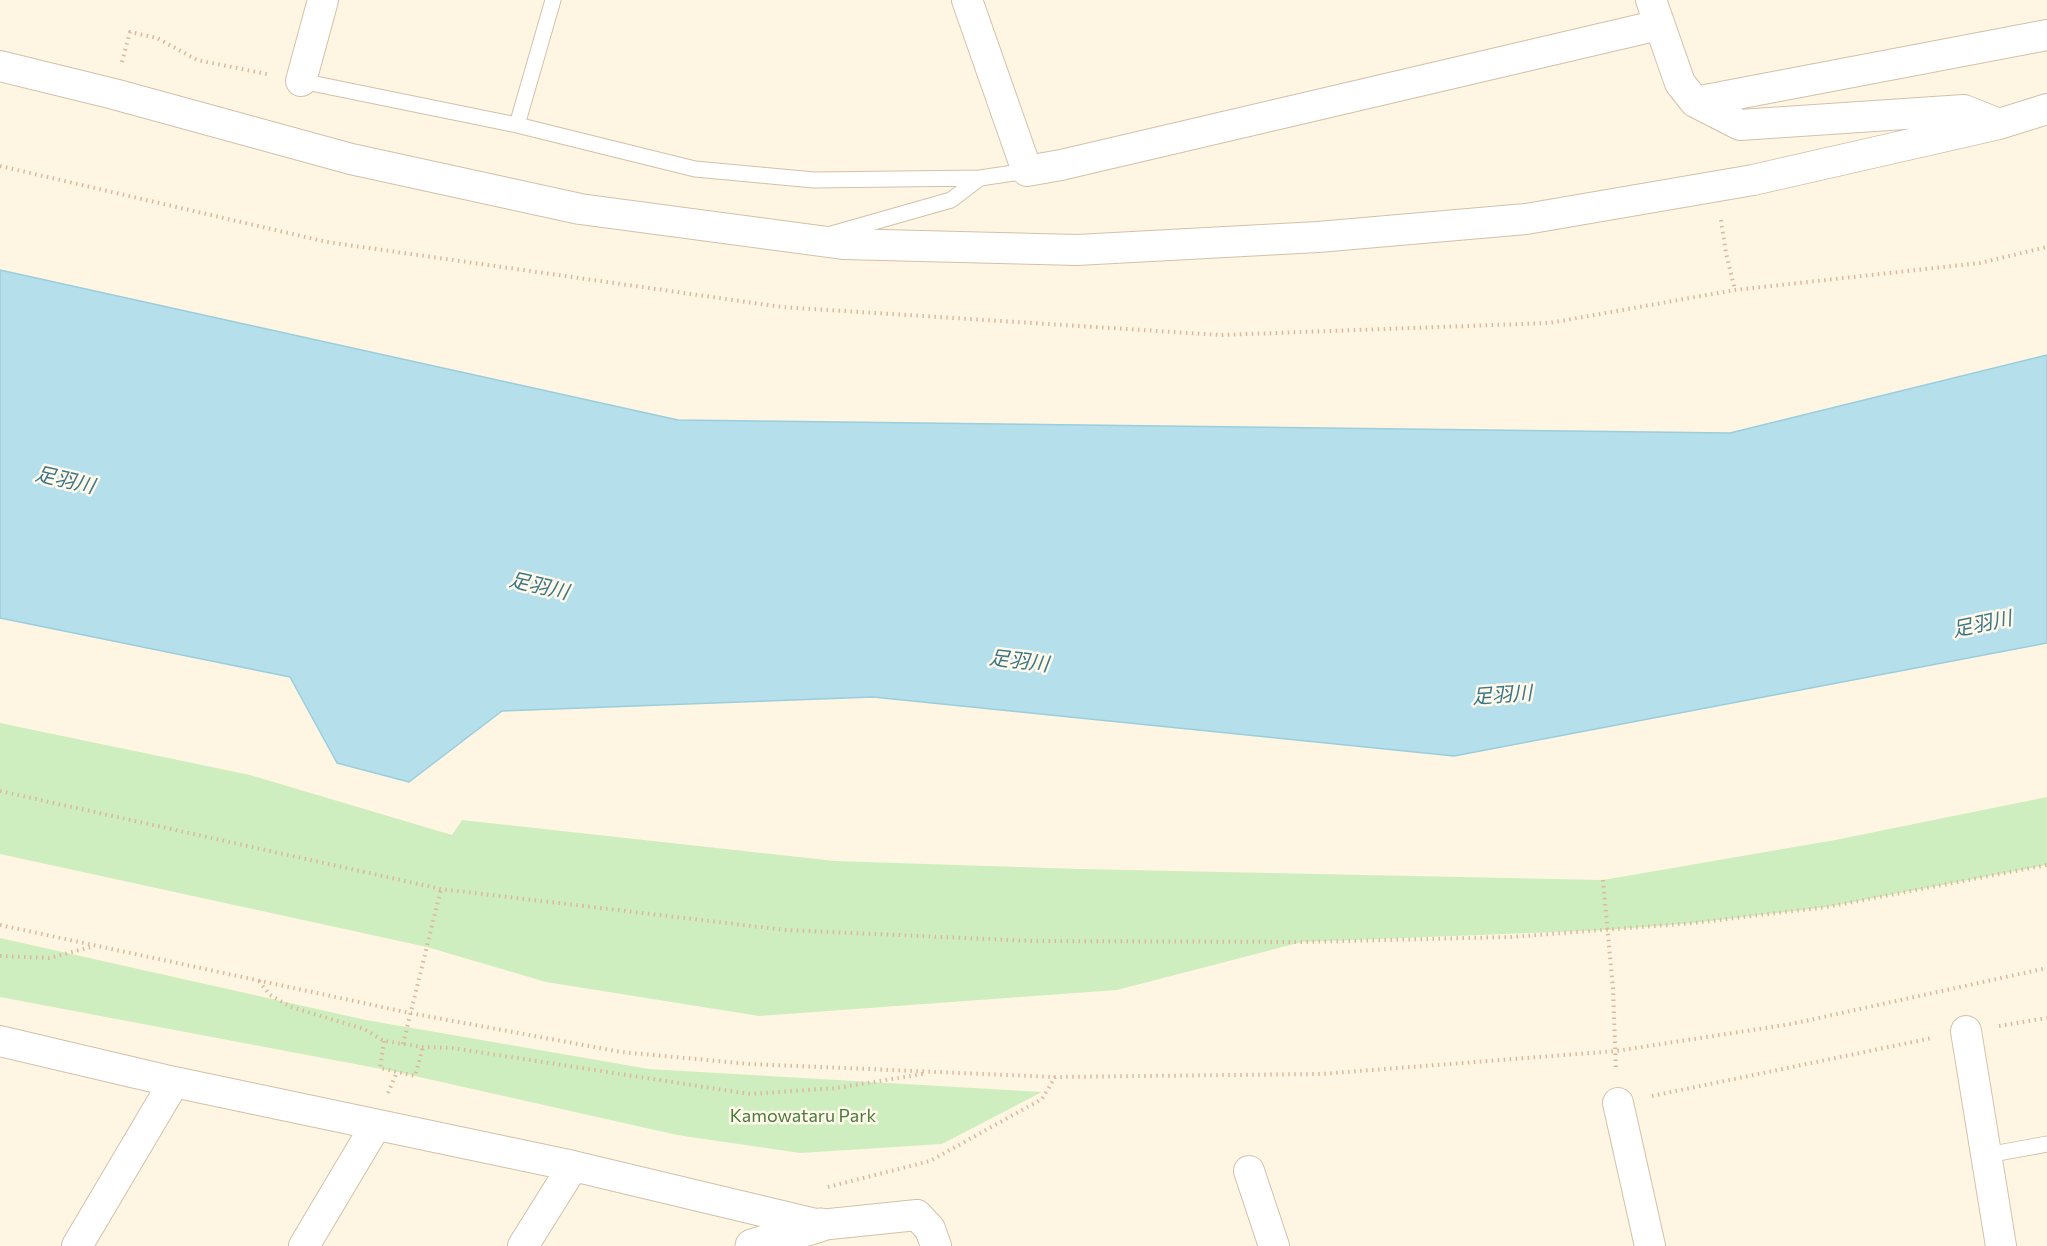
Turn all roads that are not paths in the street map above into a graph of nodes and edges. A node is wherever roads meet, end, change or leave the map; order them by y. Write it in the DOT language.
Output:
graph roads {
  1 [pos="323,0"];
  2 [pos="553,0"];
  3 [pos="968,0"];
  4 [pos="1655,13"];
  5 [pos="2047,34"];
  6 [pos="0,66"];
  7 [pos="301,81"];
  8 [pos="1695,102"];
  9 [pos="2047,109"];
  10 [pos="1999,124"];
  11 [pos="518,125"];
  12 [pos="1028,171"];
  13 [pos="980,178"];
  14 [pos="811,240"];
  15 [pos="1966,1031"];
  16 [pos="0,1041"];
  17 [pos="174,1082"];
  18 [pos="1618,1103"];
  19 [pos="376,1125"];
  20 [pos="2047,1144"];
  21 [pos="1987,1155"];
  22 [pos="573,1166"];
  23 [pos="1249,1171"];
  24 [pos="820,1225"];
  25 [pos="77,1246"];
  26 [pos="304,1246"];
  27 [pos="523,1246"];
  28 [pos="752,1246"];
  29 [pos="936,1246"];
  30 [pos="1274,1246"];
  31 [pos="1650,1246"];
  32 [pos="2001,1246"];
  1 -- 7 [label="street"];
  2 -- 11 [label="lane"];
  3 -- 12 [label="street"];
  4 -- 8 [label="street"];
  4 -- 12 [label="street"];
  5 -- 8 [label="street"];
  6 -- 14 [label="street"];
  7 -- 11 [label="lane"];
  8 -- 10 [label="street"];
  9 -- 10 [label="street"];
  10 -- 14 [label="street"];
  11 -- 13 [label="lane"];
  12 -- 13 [label="lane"];
  13 -- 14 [label="lane"];
  15 -- 21 [label="street"];
  16 -- 17 [label="street"];
  17 -- 19 [label="street"];
  17 -- 25 [label="street"];
  18 -- 31 [label="street"];
  19 -- 22 [label="street"];
  19 -- 26 [label="street"];
  20 -- 21 [label="lane"];
  21 -- 32 [label="street"];
  22 -- 24 [label="street"];
  22 -- 27 [label="street"];
  23 -- 30 [label="street"];
  24 -- 28 [label="street"];
  24 -- 29 [label="street"];
}
